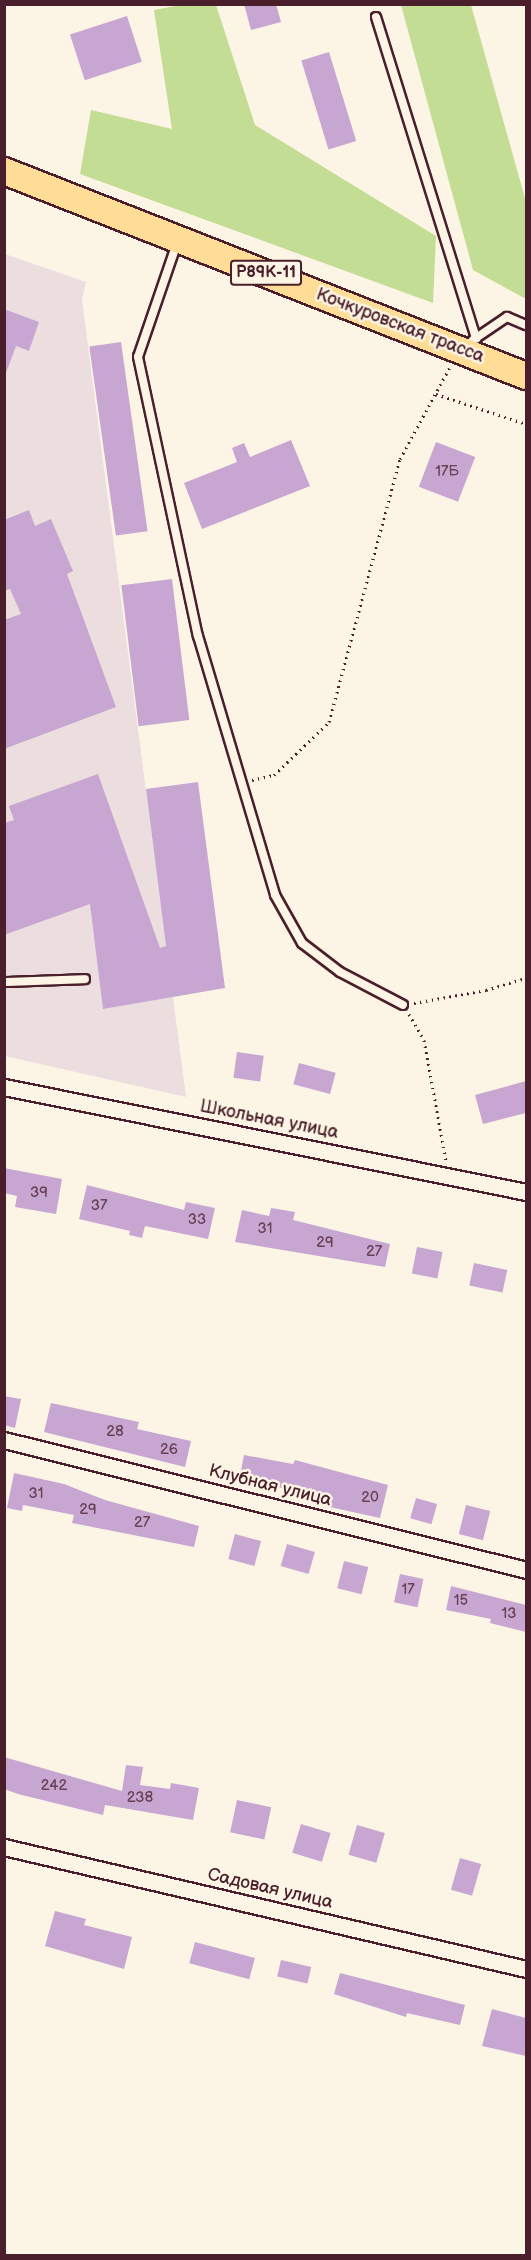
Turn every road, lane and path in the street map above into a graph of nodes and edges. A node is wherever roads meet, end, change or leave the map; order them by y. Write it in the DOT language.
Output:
graph roads {
  1 [pos="376,16"];
  2 [pos="4,171"];
  3 [pos="179,239"];
  4 [pos="526,325"];
  5 [pos="468,344"];
  6 [pos="526,376"];
  7 [pos="436,394"];
  8 [pos="526,424"];
  9 [pos="242,783"];
  10 [pos="526,978"];
  11 [pos="85,979"];
  12 [pos="4,982"];
  13 [pos="404,1005"];
  14 [pos="4,1087"];
  15 [pos="446,1176"];
  16 [pos="526,1192"];
  17 [pos="4,1440"];
  18 [pos="526,1570"];
  19 [pos="4,1847"];
  20 [pos="526,1969"];
  1 -- 5 [label="lane"];
  2 -- 3 [label="main road, Кочкуровская трасса / Р89К-11"];
  3 -- 5 [label="main road, Кочкуровская трасса / Р89К-11"];
  3 -- 9 [label="lane"];
  4 -- 5 [label="lane"];
  5 -- 6 [label="main road, Кочкуровская трасса / Р89К-11"];
  5 -- 7 [label="path"];
  7 -- 8 [label="path"];
  7 -- 9 [label="path"];
  9 -- 13 [label="lane"];
  10 -- 13 [label="path"];
  11 -- 12 [label="lane"];
  13 -- 15 [label="path"];
  14 -- 15 [label="street, Школьная улица"];
  15 -- 16 [label="street, Школьная улица"];
  17 -- 18 [label="street, Клубная улица"];
  19 -- 20 [label="street, Садовая улица"];
}
